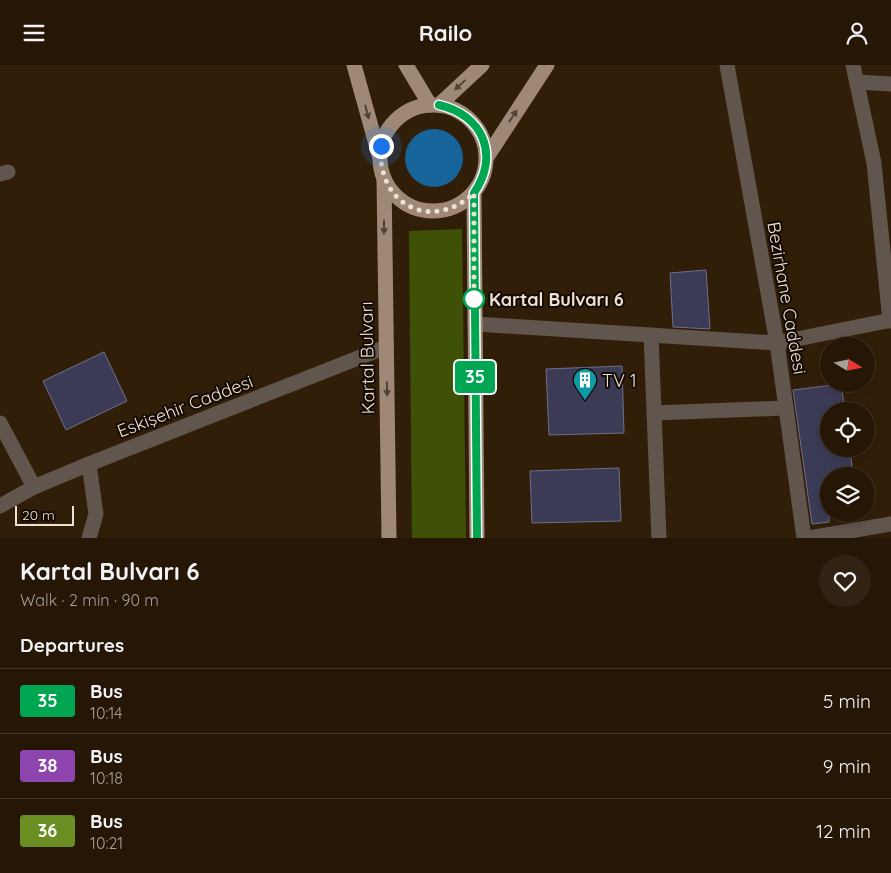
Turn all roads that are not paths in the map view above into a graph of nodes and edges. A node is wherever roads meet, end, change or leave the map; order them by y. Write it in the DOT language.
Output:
graph roads {
  1 [pos="354,65"];
  2 [pos="406,65"];
  3 [pos="482,65"];
  4 [pos="547,65"];
  5 [pos="727,65"];
  6 [pos="853,65"];
  7 [pos="856,82"];
  8 [pos="891,84"];
  9 [pos="434,105"];
  10 [pos="487,157"];
  11 [pos="380,159"];
  12 [pos="384,178"];
  13 [pos="474,193"];
  14 [pos="890,321"];
  15 [pos="475,324"];
  16 [pos="651,335"];
  17 [pos="777,343"];
  18 [pos="386,347"];
  19 [pos="786,408"];
  20 [pos="654,413"];
  21 [pos="0,423"];
  22 [pos="89,464"];
  23 [pos="34,487"];
  24 [pos="0,506"];
  25 [pos="891,524"];
  26 [pos="89,538"];
  27 [pos="389,538"];
  28 [pos="477,538"];
  29 [pos="659,538"];
  30 [pos="804,538"];
  31 [pos="809,538"];
  1 -- 11 [label="main road, one-way"];
  2 -- 9 [label="main road"];
  3 -- 9 [label="main road, one-way"];
  10 -- 4 [label="main road, one-way"];
  5 -- 17 [label="street, Bezirhane Caddesi"];
  6 -- 7 [label="street"];
  7 -- 8 [label="street"];
  7 -- 14 [label="street"];
  9 -- 10 [label="main road"];
  9 -- 11 [label="main road"];
  10 -- 13 [label="main road"];
  11 -- 12 [label="main road"];
  12 -- 13 [label="main road"];
  12 -- 18 [label="main road, Kartal Bulvarı, one-way"];
  13 -- 15 [label="main road"];
  14 -- 17 [label="street"];
  15 -- 16 [label="street"];
  15 -- 28 [label="main road"];
  16 -- 17 [label="street"];
  16 -- 20 [label="street"];
  17 -- 19 [label="street, Bezirhane Caddesi"];
  18 -- 22 [label="street, Eskişehir Caddesi"];
  18 -- 27 [label="main road, Kartal Bulvarı, one-way"];
  19 -- 20 [label="street"];
  19 -- 30 [label="street, Bezirhane Caddesi"];
  20 -- 29 [label="street"];
  21 -- 23 [label="street"];
  22 -- 23 [label="street, Eskişehir Caddesi"];
  22 -- 26 [label="street"];
  23 -- 24 [label="street, Eskişehir Caddesi"];
  25 -- 31 [label="street"];
}
